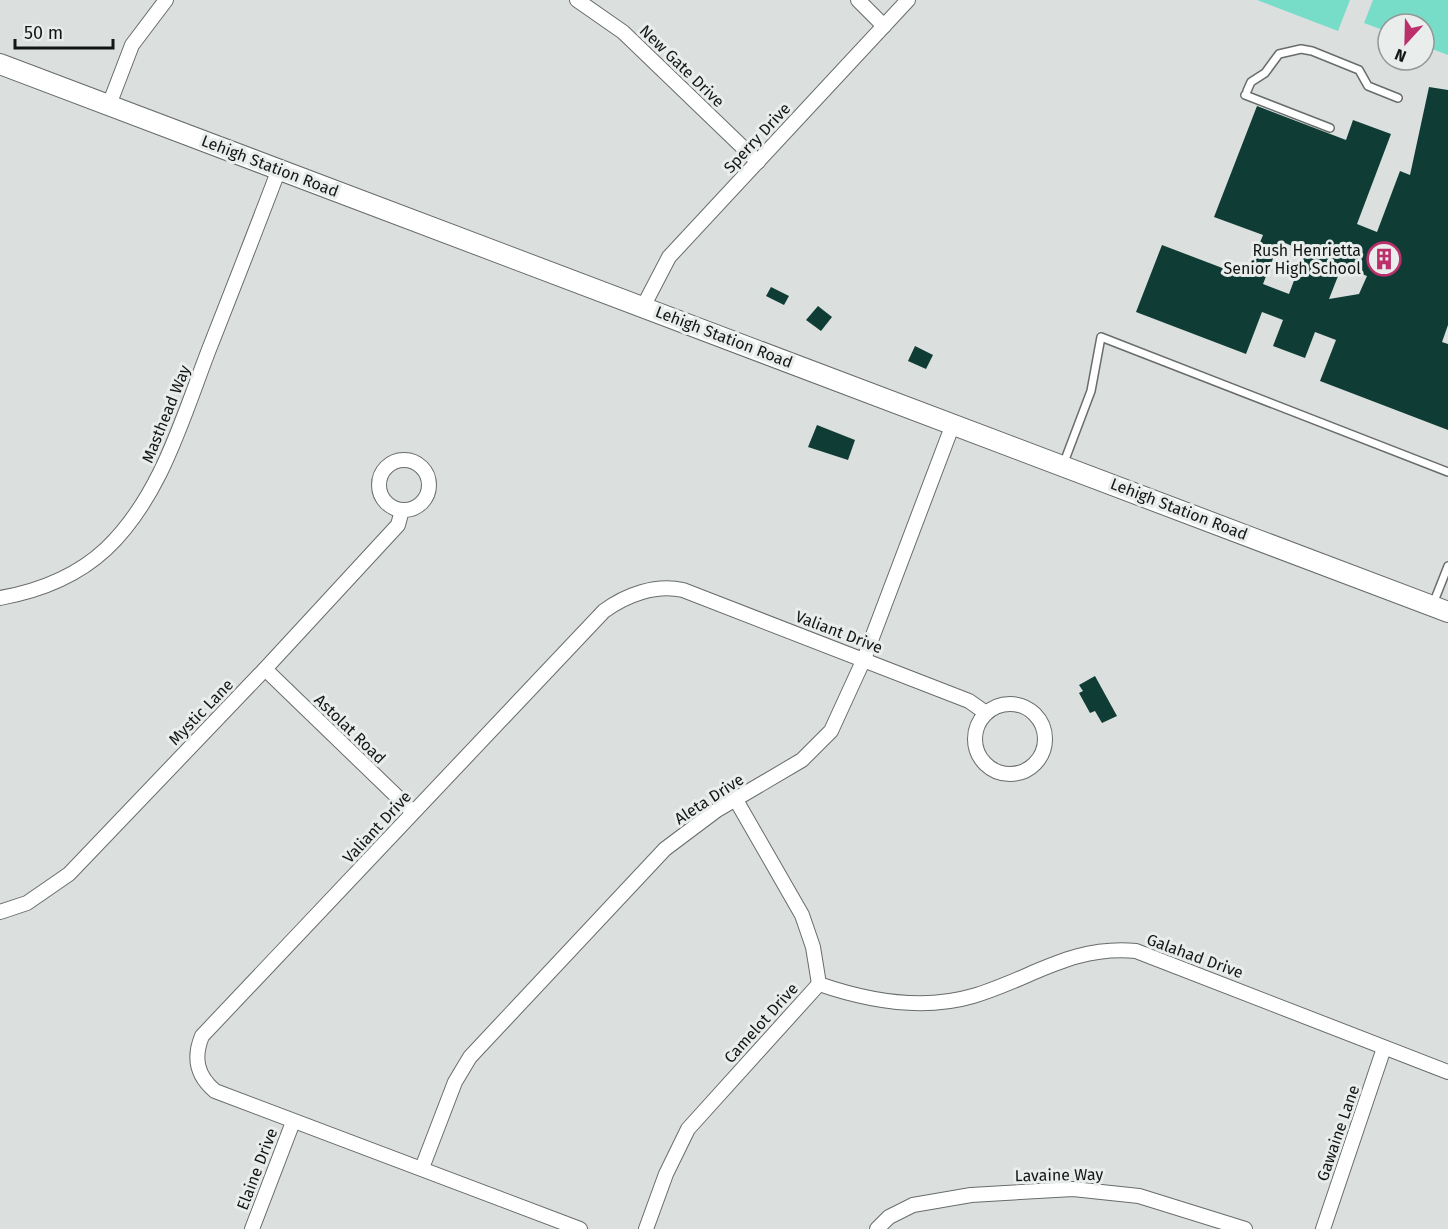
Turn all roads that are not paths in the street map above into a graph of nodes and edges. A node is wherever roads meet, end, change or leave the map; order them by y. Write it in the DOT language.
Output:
graph roads {
  1 [pos="166,0"];
  2 [pos="577,0"];
  3 [pos="858,0"];
  4 [pos="908,0"];
  5 [pos="884,26"];
  6 [pos="0,64"];
  7 [pos="1398,98"];
  8 [pos="109,105"];
  9 [pos="1330,128"];
  10 [pos="758,162"];
  11 [pos="279,169"];
  12 [pos="643,307"];
  13 [pos="953,424"];
  14 [pos="1063,465"];
  15 [pos="1448,472"];
  16 [pos="402,510"];
  17 [pos="1448,566"];
  18 [pos="0,598"];
  19 [pos="1440,609"];
  20 [pos="864,659"];
  21 [pos="265,669"];
  22 [pos="986,713"];
  23 [pos="736,800"];
  24 [pos="413,812"];
  25 [pos="0,912"];
  26 [pos="819,984"];
  27 [pos="1384,1048"];
  28 [pos="1448,1072"];
  29 [pos="293,1122"];
  30 [pos="422,1168"];
  31 [pos="252,1229"];
  32 [pos="580,1229"];
  33 [pos="646,1229"];
  34 [pos="877,1229"];
  35 [pos="1245,1229"];
  36 [pos="1323,1229"];
  1 -- 8 [label="street"];
  2 -- 10 [label="street, New Gate Drive"];
  3 -- 5 [label="street"];
  4 -- 5 [label="street, Sperry Drive"];
  5 -- 10 [label="street, Sperry Drive"];
  6 -- 8 [label="main road, Lehigh Station Road"];
  7 -- 9 [label="lane"];
  8 -- 11 [label="main road, Lehigh Station Road"];
  10 -- 12 [label="street, Sperry Drive"];
  11 -- 12 [label="main road, Lehigh Station Road"];
  11 -- 18 [label="street, Masthead Way"];
  12 -- 13 [label="main road, Lehigh Station Road"];
  13 -- 14 [label="main road, Lehigh Station Road"];
  13 -- 20 [label="street, Aleta Drive"];
  14 -- 15 [label="lane"];
  14 -- 19 [label="main road, Lehigh Station Road"];
  16 -- 21 [label="street, Mystic Lane"];
  17 -- 19 [label="lane"];
  20 -- 22 [label="street, Valiant Drive"];
  20 -- 23 [label="street, Aleta Drive"];
  20 -- 24 [label="street, Valiant Drive"];
  21 -- 24 [label="street, Astolat Road"];
  21 -- 25 [label="street, Mystic Lane"];
  22 -- 22 [label="street"];
  23 -- 26 [label="street, Camelot Drive"];
  23 -- 30 [label="street, Aleta Drive"];
  24 -- 29 [label="street, Valiant Drive"];
  26 -- 27 [label="street, Galahad Drive"];
  26 -- 33 [label="street, Camelot Drive"];
  27 -- 28 [label="street, Galahad Drive"];
  27 -- 36 [label="street, Gawaine Lane"];
  29 -- 30 [label="street, Valiant Drive"];
  29 -- 31 [label="street, Elaine Drive"];
  30 -- 32 [label="street, Valiant Drive"];
  34 -- 35 [label="street, Lavaine Way"];
}
